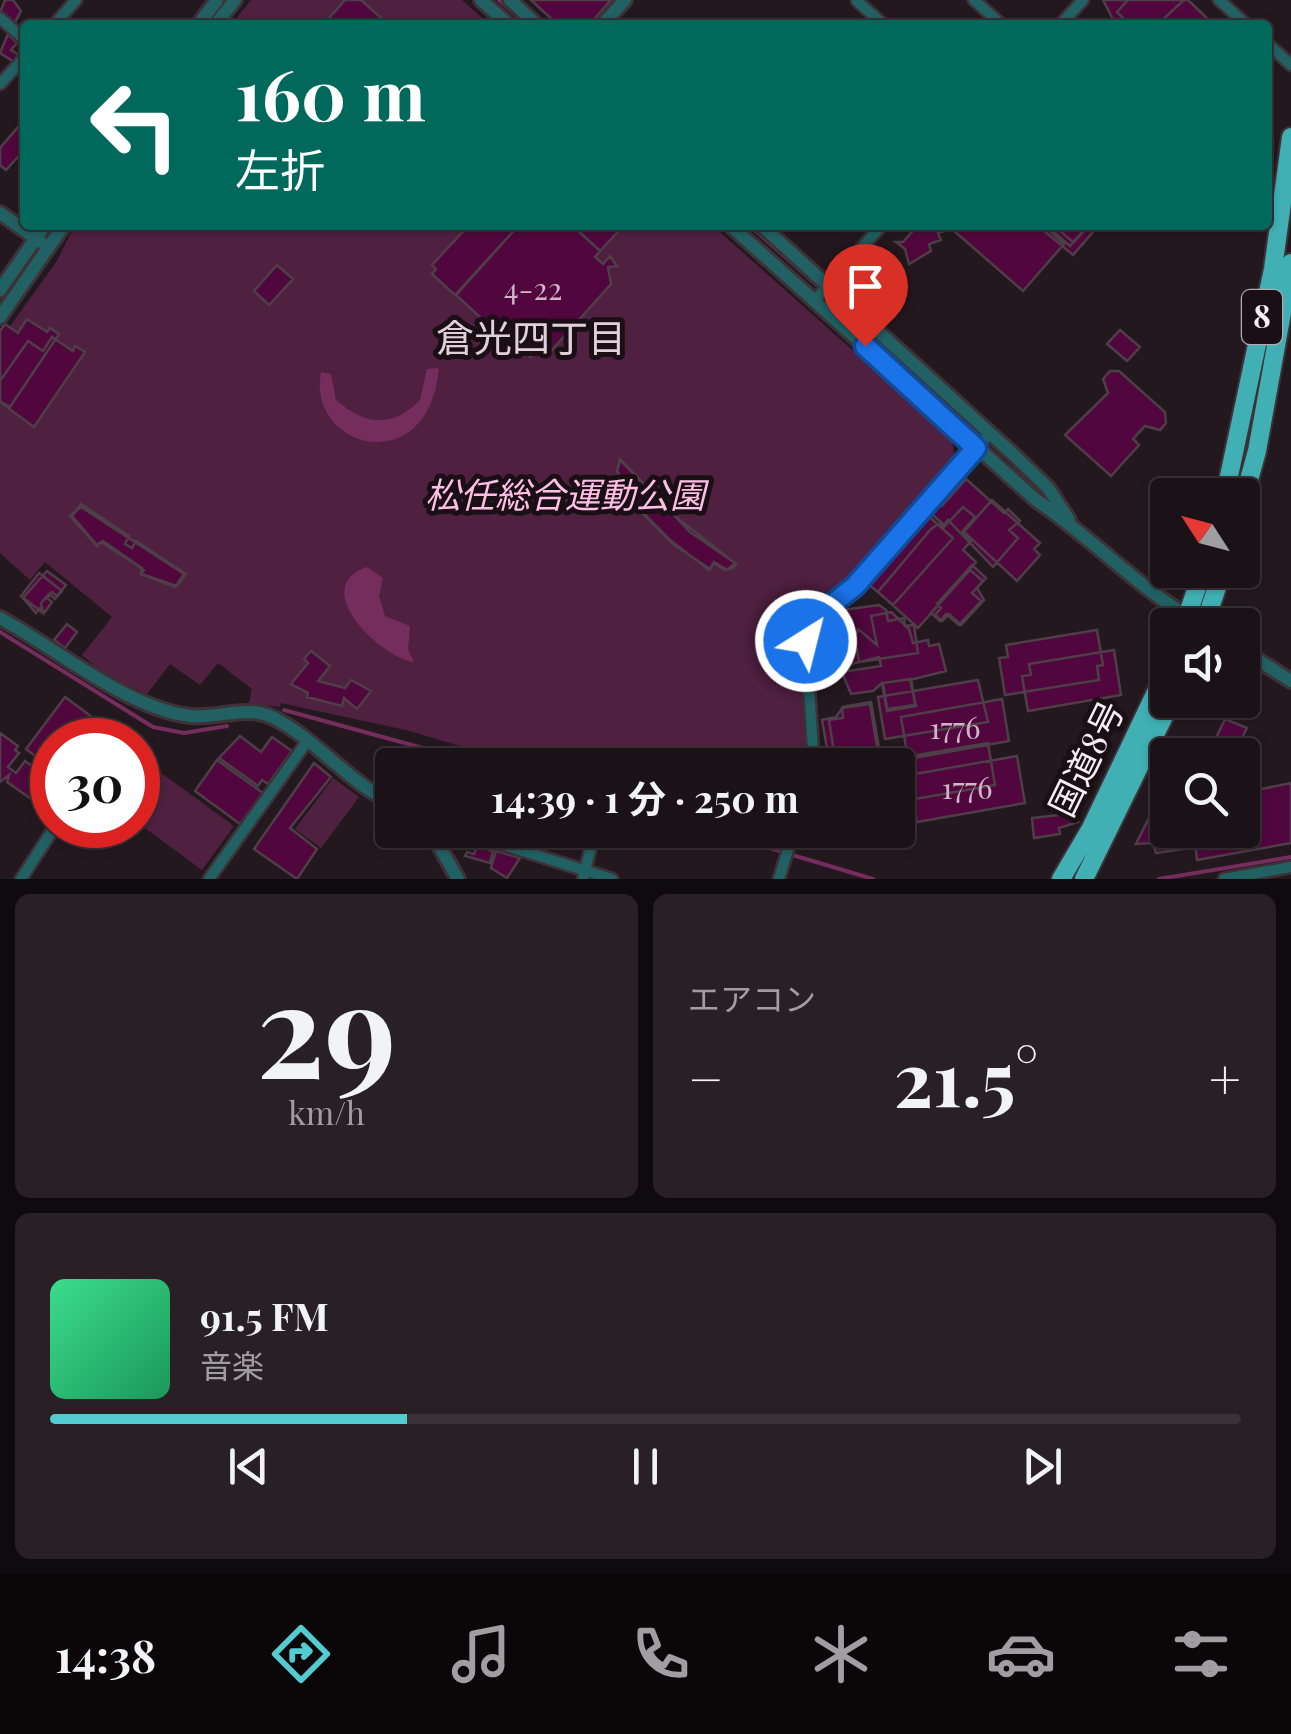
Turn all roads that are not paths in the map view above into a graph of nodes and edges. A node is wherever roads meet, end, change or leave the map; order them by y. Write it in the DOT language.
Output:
graph roads {
  1 [pos="76,0"];
  2 [pos="217,0"];
  3 [pos="235,0"];
  4 [pos="481,0"];
  5 [pos="510,0"];
  6 [pos="624,0"];
  7 [pos="974,0"];
  8 [pos="1083,0"];
  9 [pos="1219,0"];
  10 [pos="857,1"];
  11 [pos="0,18"];
  12 [pos="58,20"];
  13 [pos="202,20"];
  14 [pos="220,20"];
  15 [pos="503,20"];
  16 [pos="532,20"];
  17 [pos="606,20"];
  18 [pos="878,20"];
  19 [pos="996,20"];
  20 [pos="1065,20"];
  21 [pos="1241,20"];
  22 [pos="20,36"];
  23 [pos="1272,48"];
  24 [pos="20,62"];
  25 [pos="1291,65"];
  26 [pos="0,84"];
  27 [pos="1291,138"];
  28 [pos="24,230"];
  29 [pos="41,230"];
  30 [pos="60,230"];
  31 [pos="736,230"];
  32 [pos="766,230"];
  33 [pos="878,230"];
  34 [pos="35,238"];
  35 [pos="47,247"];
  36 [pos="1291,263"];
  37 [pos="828,286"];
  38 [pos="0,290"];
  39 [pos="814,301"];
  40 [pos="0,317"];
  41 [pos="954,399"];
  42 [pos="941,414"];
  43 [pos="990,433"];
  44 [pos="976,448"];
  45 [pos="1014,455"];
  46 [pos="1002,469"];
  47 [pos="1228,478"];
  48 [pos="1250,478"];
  49 [pos="1073,525"];
  50 [pos="1174,608"];
  51 [pos="1,620"];
  52 [pos="1260,662"];
  53 [pos="1291,682"];
  54 [pos="1150,704"];
  55 [pos="1163,718"];
  56 [pos="308,740"];
  57 [pos="813,748"];
  58 [pos="375,794"];
  59 [pos="41,848"];
  60 [pos="442,848"];
  61 [pos="510,848"];
  62 [pos="590,848"];
  63 [pos="788,848"];
  64 [pos="1291,867"];
  65 [pos="584,874"];
  66 [pos="21,879"];
  67 [pos="209,879"];
  68 [pos="458,879"];
  69 [pos="612,879"];
  70 [pos="779,879"];
  71 [pos="1061,879"];
  72 [pos="1084,879"];
  73 [pos="1224,879"];
  1 -- 12 [label="street"];
  2 -- 13 [label="street"];
  3 -- 14 [label="street"];
  4 -- 15 [label="street"];
  5 -- 16 [label="street"];
  6 -- 17 [label="street"];
  7 -- 19 [label="street"];
  8 -- 20 [label="street"];
  9 -- 21 [label="street"];
  10 -- 18 [label="street"];
  11 -- 22 [label="street"];
  23 -- 25 [label="street"];
  24 -- 26 [label="street"];
  27 -- 47 [label="highway, 8"];
  28 -- 34 [label="street"];
  29 -- 34 [label="street"];
  30 -- 35 [label="street"];
  31 -- 39 [label="street"];
  32 -- 37 [label="street"];
  33 -- 37 [label="street"];
  34 -- 35 [label="street"];
  34 -- 38 [label="street"];
  35 -- 40 [label="street"];
  36 -- 48 [label="highway, 8"];
  37 -- 39 [label="street"];
  37 -- 41 [label="street"];
  39 -- 42 [label="street"];
  41 -- 42 [label="street"];
  41 -- 43 [label="street"];
  42 -- 44 [label="street"];
  43 -- 44 [label="street"];
  43 -- 45 [label="street"];
  44 -- 46 [label="street"];
  44 -- 57 [label="street"];
  45 -- 46 [label="street"];
  45 -- 49 [label="street"];
  46 -- 49 [label="street"];
  49 -- 50 [label="street"];
  51 -- 56 [label="street"];
  52 -- 53 [label="street"];
  54 -- 71 [label="highway, 国道8号"];
  55 -- 72 [label="highway, 国道8号"];
  56 -- 58 [label="street"];
  56 -- 67 [label="street"];
  59 -- 66 [label="street"];
  60 -- 68 [label="street"];
  61 -- 65 [label="street"];
  62 -- 65 [label="street"];
  63 -- 70 [label="street"];
  64 -- 73 [label="street"];
  65 -- 69 [label="street"];
}
